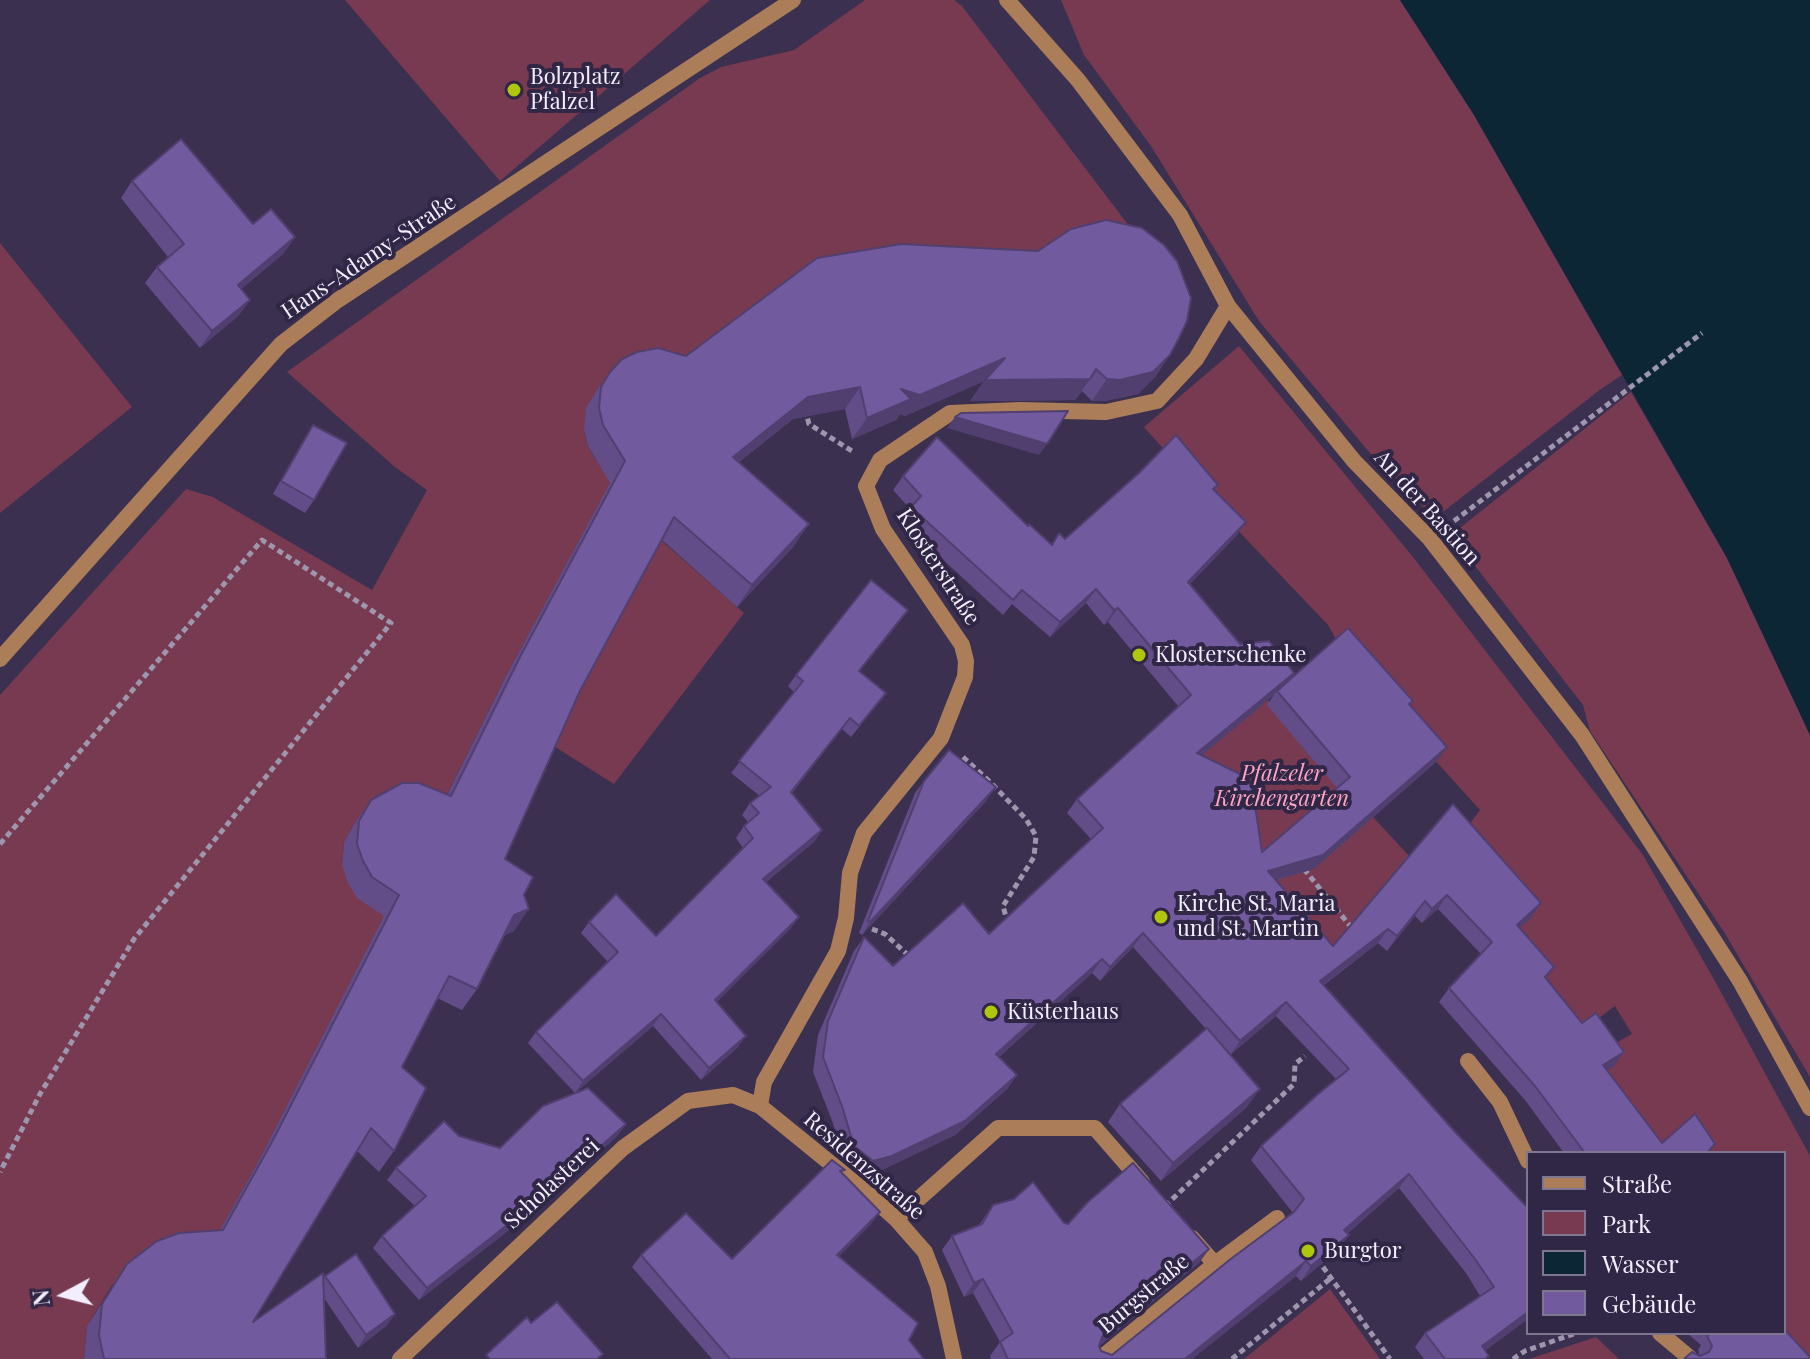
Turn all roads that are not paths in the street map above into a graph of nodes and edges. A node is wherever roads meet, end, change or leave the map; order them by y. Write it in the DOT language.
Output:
graph roads {
  1 [pos="793,0"];
  2 [pos="1007,0"];
  3 [pos="1228,306"];
  4 [pos="0,659"];
  5 [pos="1468,1061"];
  6 [pos="760,1106"];
  7 [pos="1810,1108"];
  8 [pos="1526,1157"];
  9 [pos="1165,1207"];
  10 [pos="1277,1218"];
  11 [pos="896,1219"];
  12 [pos="1185,1229"];
  13 [pos="1215,1264"];
  14 [pos="1662,1335"];
  15 [pos="400,1359"];
  16 [pos="954,1359"];
  17 [pos="1100,1359"];
  18 [pos="1691,1359"];
  1 -- 4 [label="street, Hans-Adamy-Straße"];
  2 -- 3 [label="street, An der Bastion"];
  3 -- 6 [label="street, Klosterstraße"];
  3 -- 7 [label="street, An der Bastion"];
  5 -- 8 [label="street"];
  6 -- 11 [label="street, Residenzstraße"];
  6 -- 15 [label="street, Scholasterei"];
  9 -- 11 [label="street"];
  10 -- 13 [label="street, Burgstraße"];
  11 -- 16 [label="street, Residenzstraße"];
  12 -- 13 [label="street, Burgstraße"];
  13 -- 17 [label="street, Burgstraße"];
  14 -- 18 [label="street"];
}
